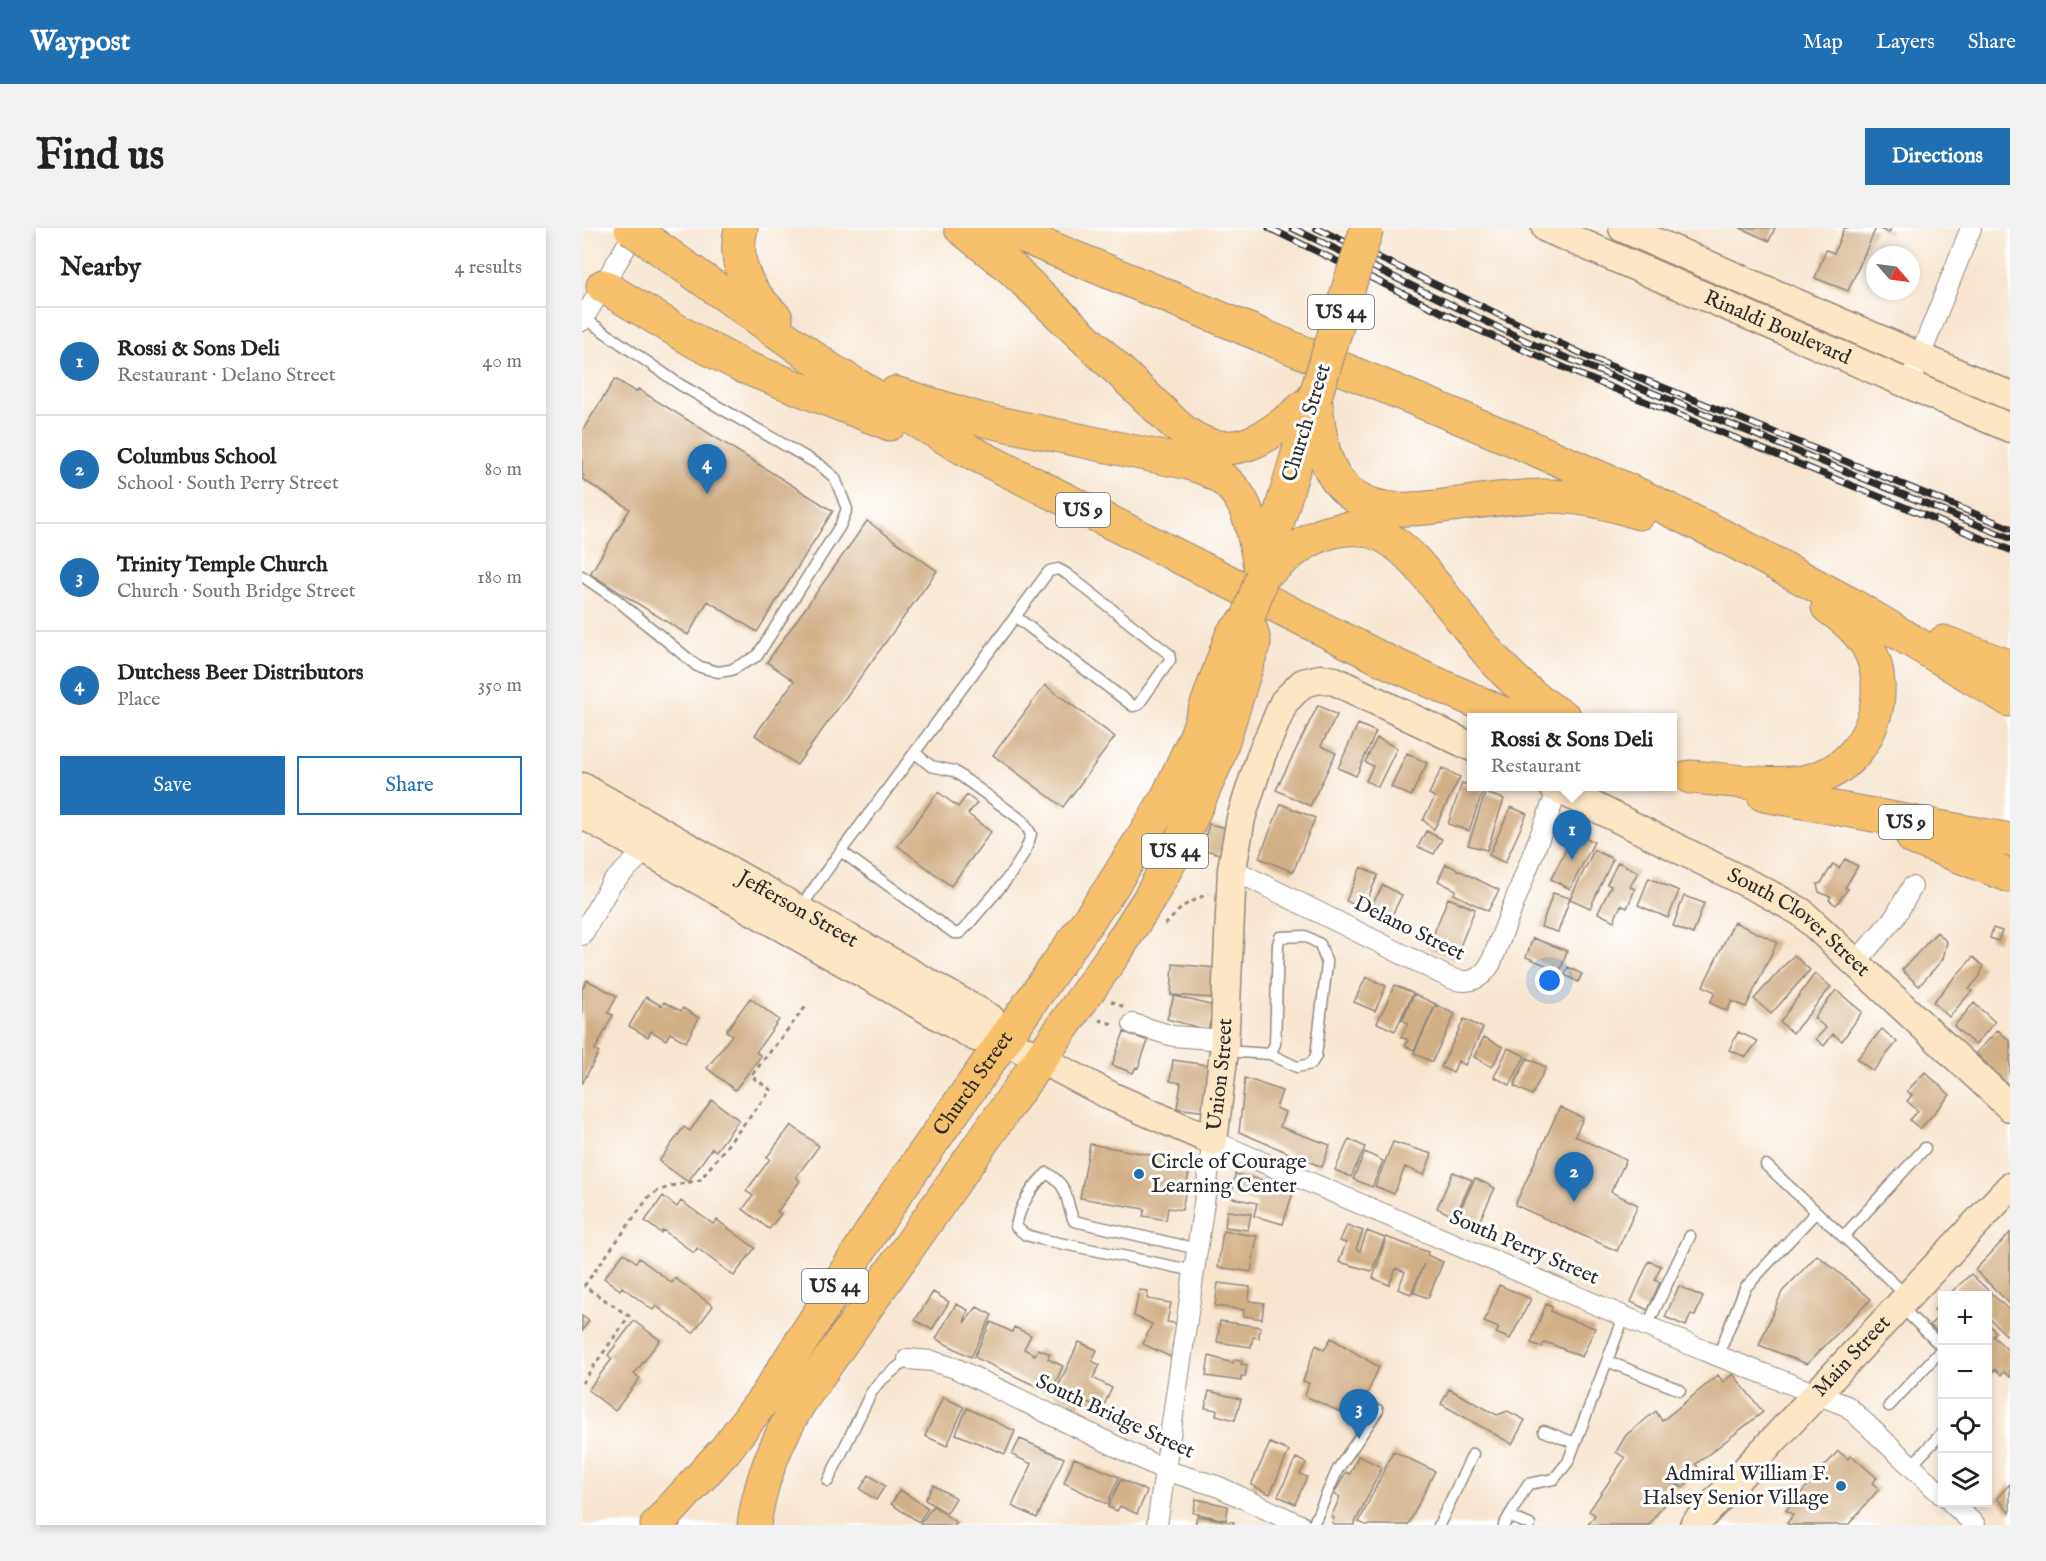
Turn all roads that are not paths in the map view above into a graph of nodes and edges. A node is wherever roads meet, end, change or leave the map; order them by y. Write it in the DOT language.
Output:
graph roads {
  1 [pos="631,228"];
  2 [pos="637,228"];
  3 [pos="741,228"];
  4 [pos="961,228"];
  5 [pos="1003,228"];
  6 [pos="1039,228"];
  7 [pos="1367,228"];
  8 [pos="1623,228"];
  9 [pos="1971,228"];
  10 [pos="1556,230"];
  11 [pos="1107,270"];
  12 [pos="603,286"];
  13 [pos="583,319"];
  14 [pos="1920,357"];
  15 [pos="831,370"];
  16 [pos="1909,384"];
  17 [pos="2010,396"];
  18 [pos="1315,397"];
  19 [pos="2010,428"];
  20 [pos="994,465"];
  21 [pos="1752,551"];
  22 [pos="582,576"];
  23 [pos="1262,576"];
  24 [pos="1852,605"];
  25 [pos="1016,617"];
  26 [pos="1248,618"];
  27 [pos="2010,667"];
  28 [pos="2010,700"];
  29 [pos="1505,713"];
  30 [pos="1558,713"];
  31 [pos="1467,745"];
  32 [pos="915,753"];
  33 [pos="1682,774"];
  34 [pos="582,787"];
  35 [pos="1554,791"];
  36 [pos="1561,791"];
  37 [pos="1803,803"];
  38 [pos="582,814"];
  39 [pos="2010,840"];
  40 [pos="655,842"];
  41 [pos="842,852"];
  42 [pos="1232,869"];
  43 [pos="2010,876"];
  44 [pos="1912,887"];
  45 [pos="794,920"];
  46 [pos="582,935"];
  47 [pos="1856,962"];
  48 [pos="1128,1020"];
  49 [pos="1004,1040"];
  50 [pos="1224,1045"];
  51 [pos="1270,1054"];
  52 [pos="1040,1060"];
  53 [pos="2010,1107"];
  54 [pos="1213,1142"];
  55 [pos="1925,1148"];
  56 [pos="1766,1165"];
  57 [pos="2010,1187"];
  58 [pos="1816,1212"];
  59 [pos="1690,1236"];
  60 [pos="1843,1237"];
  61 [pos="1198,1249"];
  62 [pos="1195,1271"];
  63 [pos="1904,1301"];
  64 [pos="1624,1317"];
  65 [pos="1647,1326"];
  66 [pos="1940,1345"];
  67 [pos="1938,1352"];
  68 [pos="1718,1356"];
  69 [pos="908,1359"];
  70 [pos="1607,1361"];
  71 [pos="1680,1390"];
  72 [pos="1817,1394"];
  73 [pos="1889,1406"];
  74 [pos="1378,1410"];
  75 [pos="1544,1431"];
  76 [pos="1938,1437"];
  77 [pos="1575,1443"];
  78 [pos="1473,1454"];
  79 [pos="1911,1466"];
  80 [pos="1167,1471"];
  81 [pos="828,1481"];
  82 [pos="1938,1491"];
  83 [pos="1955,1507"];
  84 [pos="1506,1521"];
  85 [pos="657,1525"];
  86 [pos="753,1525"];
  87 [pos="1157,1525"];
  88 [pos="1300,1525"];
  89 [pos="1313,1525"];
  90 [pos="1439,1525"];
  91 [pos="1530,1525"];
  92 [pos="1694,1525"];
  93 [pos="1975,1525"];
  1 -- 15 [label="highway, US 9, bridge"];
  2 -- 12 [label="street"];
  3 -- 15 [label="highway"];
  4 -- 18 [label="highway"];
  5 -- 11 [label="highway"];
  6 -- 11 [label="highway"];
  7 -- 18 [label="highway, Church Street / US 44, bridge"];
  8 -- 14 [label="street, Rinaldi Boulevard"];
  9 -- 14 [label="street"];
  10 -- 16 [label="street, Rinaldi Boulevard"];
  11 -- 21 [label="highway"];
  12 -- 13 [label="street"];
  12 -- 20 [label="highway"];
  13 -- 22 [label="lane"];
  14 -- 16 [label="street"];
  14 -- 17 [label="street, Rinaldi Boulevard"];
  15 -- 20 [label="highway, US 9"];
  15 -- 23 [label="highway"];
  16 -- 19 [label="street, Rinaldi Boulevard"];
  18 -- 21 [label="highway"];
  18 -- 23 [label="highway, Church Street / US 44"];
  20 -- 29 [label="highway, US 9"];
  21 -- 24 [label="highway"];
  21 -- 33 [label="highway"];
  23 -- 26 [label="highway, Church Street / US 44, bridge"];
  23 -- 30 [label="highway"];
  24 -- 27 [label="highway"];
  24 -- 28 [label="highway"];
  25 -- 25 [label="lane"];
  25 -- 32 [label="lane"];
  26 -- 49 [label="highway, Church Street / US 44"];
  26 -- 52 [label="highway, Church Street / US 44"];
  31 -- 42 [label="street, Union Street"];
  32 -- 41 [label="lane"];
  32 -- 41 [label="lane"];
  33 -- 37 [label="highway, US 9"];
  34 -- 40 [label="street, Jefferson Street"];
  35 -- 42 [label="street, Delano Street"];
  36 -- 47 [label="street, South Clover Street"];
  37 -- 39 [label="highway, US 9"];
  37 -- 43 [label="highway"];
  38 -- 40 [label="street, Jefferson Street"];
  40 -- 45 [label="street, Jefferson Street"];
  40 -- 46 [label="street"];
  41 -- 45 [label="lane"];
  42 -- 50 [label="street, Union Street"];
  44 -- 47 [label="street"];
  45 -- 49 [label="street, Jefferson Street"];
  47 -- 53 [label="street, South Clover Street"];
  48 -- 50 [label="street"];
  49 -- 52 [label="street, Jefferson Street"];
  49 -- 85 [label="highway, Church Street / US 44"];
  50 -- 51 [label="lane"];
  50 -- 54 [label="street, Union Street"];
  51 -- 51 [label="lane"];
  52 -- 54 [label="street, Jefferson Street"];
  52 -- 86 [label="highway, Church Street / US 44"];
  54 -- 61 [label="street, Union Street"];
  54 -- 64 [label="street, South Perry Street"];
  55 -- 60 [label="lane"];
  56 -- 58 [label="lane"];
  57 -- 63 [label="street, Main Street"];
  58 -- 60 [label="lane"];
  58 -- 68 [label="lane"];
  59 -- 65 [label="lane"];
  60 -- 63 [label="lane"];
  61 -- 62 [label="street, Union Street"];
  61 -- 62 [label="lane"];
  62 -- 80 [label="street, Union Street"];
  63 -- 66 [label="lane"];
  63 -- 72 [label="street, Main Street"];
  64 -- 65 [label="street, South Perry Street"];
  64 -- 70 [label="lane"];
  65 -- 68 [label="street, South Perry Street"];
  67 -- 73 [label="lane"];
  68 -- 72 [label="street, South Perry Street"];
  69 -- 80 [label="street, South Bridge Street"];
  69 -- 81 [label="lane"];
  70 -- 71 [label="lane"];
  70 -- 77 [label="lane"];
  72 -- 79 [label="street, South Perry Street"];
  72 -- 92 [label="street, Main Street"];
  74 -- 89 [label="lane"];
  75 -- 77 [label="lane"];
  76 -- 79 [label="lane"];
  77 -- 84 [label="lane"];
  78 -- 90 [label="lane"];
  79 -- 82 [label="street, South Perry Street"];
  80 -- 87 [label="street, Union Street"];
  80 -- 88 [label="street, South Bridge Street"];
  83 -- 93 [label="street"];
  84 -- 91 [label="lane"];
}
